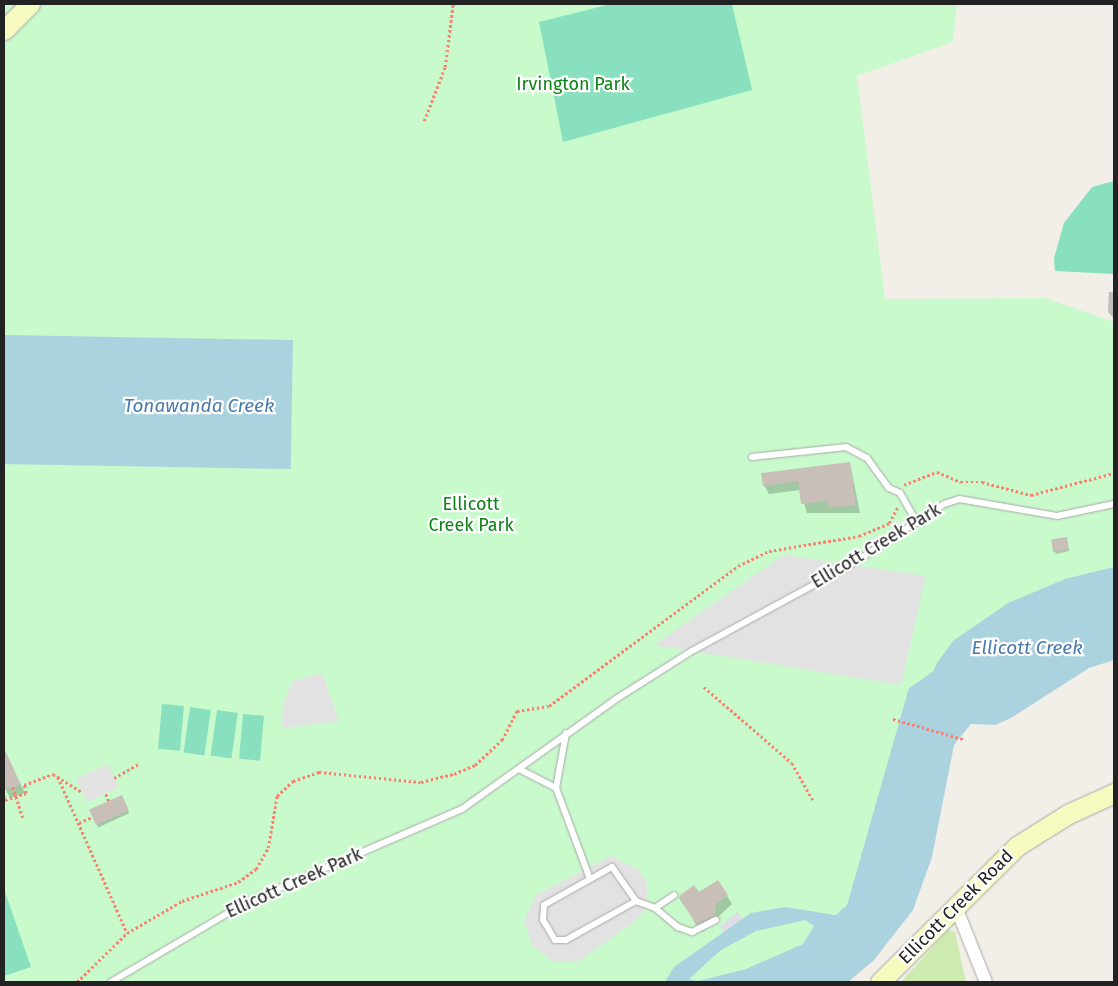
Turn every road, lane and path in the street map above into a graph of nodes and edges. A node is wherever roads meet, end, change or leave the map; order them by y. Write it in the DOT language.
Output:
graph roads {
  1 [pos="30,4"];
  2 [pos="453,4"];
  3 [pos="4,30"];
  4 [pos="424,121"];
  5 [pos="752,457"];
  6 [pos="1114,473"];
  7 [pos="900,493"];
  8 [pos="1114,504"];
  9 [pos="917,522"];
  10 [pos="704,687"];
  11 [pos="893,719"];
  12 [pos="566,733"];
  13 [pos="963,740"];
  14 [pos="138,764"];
  15 [pos="519,769"];
  16 [pos="58,777"];
  17 [pos="114,778"];
  18 [pos="13,787"];
  19 [pos="556,788"];
  20 [pos="82,792"];
  21 [pos="1114,793"];
  22 [pos="106,794"];
  23 [pos="4,796"];
  24 [pos="16,797"];
  25 [pos="108,800"];
  26 [pos="814,802"];
  27 [pos="23,817"];
  28 [pos="92,818"];
  29 [pos="79,823"];
  30 [pos="590,879"];
  31 [pos="674,895"];
  32 [pos="636,901"];
  33 [pos="955,905"];
  34 [pos="655,908"];
  35 [pos="716,920"];
  36 [pos="126,933"];
  37 [pos="77,982"];
  38 [pos="111,982"];
  39 [pos="880,982"];
  40 [pos="986,982"];
  1 -- 3 [label="street"];
  2 -- 4 [label="path"];
  5 -- 7 [label="lane"];
  6 -- 7 [label="path"];
  7 -- 9 [label="lane"];
  7 -- 36 [label="path"];
  8 -- 9 [label="lane, Ellicott Creek Park"];
  9 -- 12 [label="lane, Ellicott Creek Park"];
  10 -- 26 [label="path"];
  11 -- 13 [label="path"];
  12 -- 15 [label="lane, Ellicott Creek Park"];
  12 -- 19 [label="lane"];
  14 -- 17 [label="path"];
  15 -- 19 [label="lane"];
  15 -- 38 [label="lane, Ellicott Creek Park"];
  16 -- 20 [label="path"];
  16 -- 24 [label="path"];
  16 -- 29 [label="path"];
  18 -- 24 [label="path"];
  19 -- 30 [label="lane"];
  21 -- 33 [label="street, Ellicott Creek Road"];
  22 -- 25 [label="path"];
  23 -- 24 [label="path"];
  24 -- 27 [label="path"];
  28 -- 29 [label="path"];
  29 -- 36 [label="path"];
  30 -- 32 [label="lane"];
  30 -- 32 [label="lane"];
  31 -- 34 [label="lane"];
  32 -- 34 [label="lane"];
  33 -- 39 [label="street, Ellicott Creek Road"];
  33 -- 40 [label="street"];
  34 -- 35 [label="lane"];
  36 -- 37 [label="path"];
}
